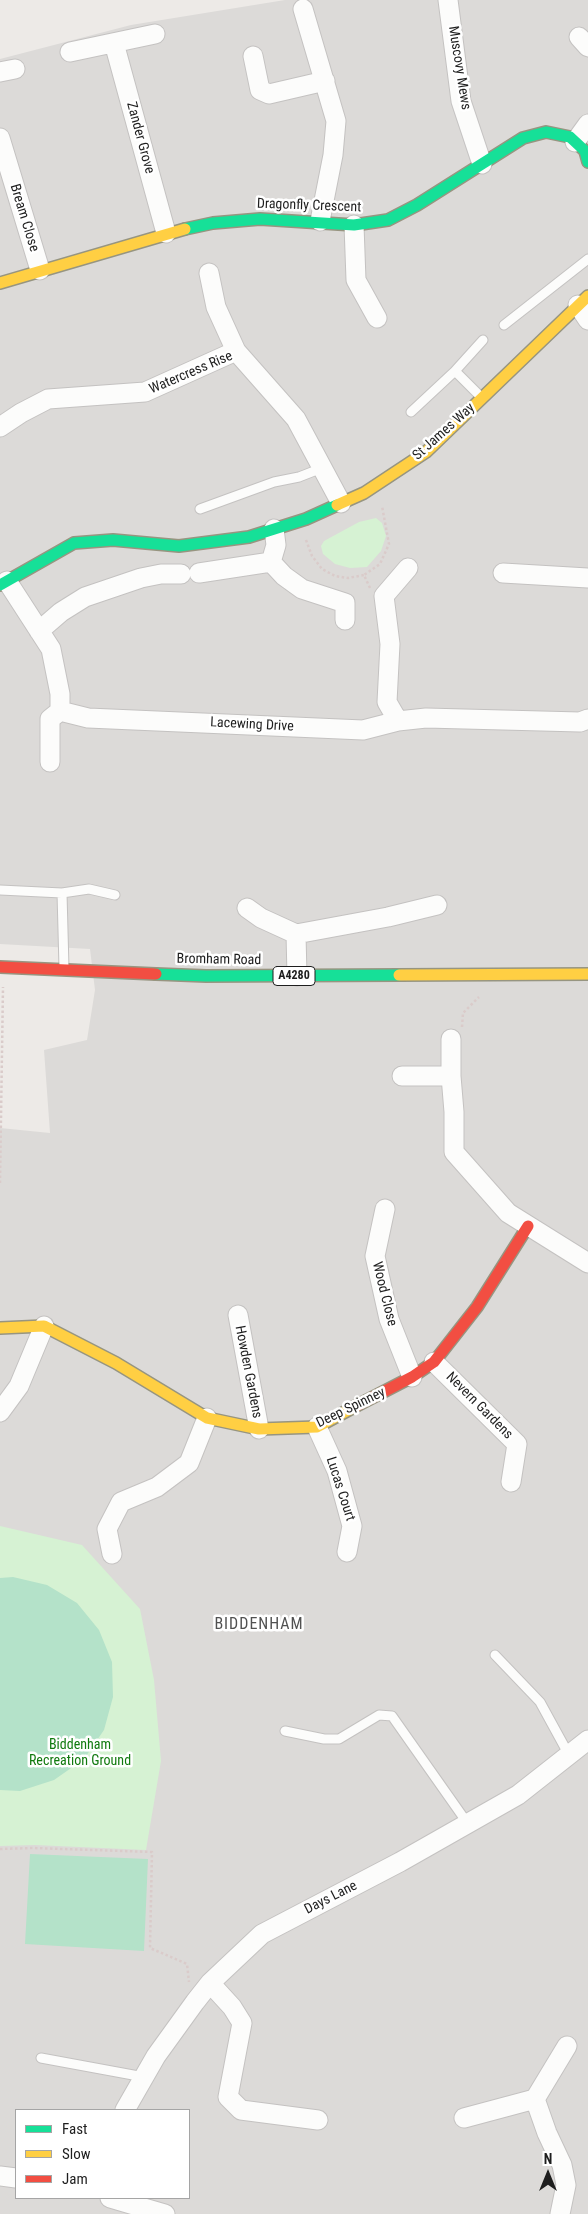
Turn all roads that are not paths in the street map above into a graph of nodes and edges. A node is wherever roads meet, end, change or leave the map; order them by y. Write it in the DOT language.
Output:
graph roads {
  1 [pos="448,0"];
  2 [pos="303,10"];
  3 [pos="155,34"];
  4 [pos="114,43"];
  5 [pos="70,52"];
  6 [pos="253,56"];
  7 [pos="325,81"];
  8 [pos="588,124"];
  9 [pos="0,138"];
  10 [pos="575,142"];
  11 [pos="588,162"];
  12 [pos="482,164"];
  13 [pos="320,221"];
  14 [pos="354,225"];
  15 [pos="166,233"];
  16 [pos="588,259"];
  17 [pos="40,270"];
  18 [pos="209,274"];
  19 [pos="0,283"];
  20 [pos="585,307"];
  21 [pos="377,318"];
  22 [pos="504,325"];
  23 [pos="482,340"];
  24 [pos="236,351"];
  25 [pos="454,371"];
  26 [pos="482,398"];
  27 [pos="411,412"];
  28 [pos="0,427"];
  29 [pos="322,468"];
  30 [pos="341,503"];
  31 [pos="200,509"];
  32 [pos="274,529"];
  33 [pos="271,562"];
  34 [pos="408,568"];
  35 [pos="503,573"];
  36 [pos="588,578"];
  37 [pos="4,583"];
  38 [pos="345,620"];
  39 [pos="39,630"];
  40 [pos="60,711"];
  41 [pos="588,720"];
  42 [pos="398,721"];
  43 [pos="50,762"];
  44 [pos="0,890"];
  45 [pos="62,893"];
  46 [pos="115,895"];
  47 [pos="437,905"];
  48 [pos="247,908"];
  49 [pos="296,934"];
  50 [pos="1,967"];
  51 [pos="64,970"];
  52 [pos="588,974"];
  53 [pos="297,976"];
  54 [pos="452,1039"];
  55 [pos="402,1076"];
  56 [pos="450,1076"];
  57 [pos="385,1209"];
  58 [pos="528,1226"];
  59 [pos="588,1263"];
  60 [pos="238,1315"];
  61 [pos="44,1326"];
  62 [pos="0,1328"];
  63 [pos="434,1362"];
  64 [pos="412,1377"];
  65 [pos="0,1412"];
  66 [pos="207,1418"];
  67 [pos="317,1427"];
  68 [pos="259,1428"];
  69 [pos="510,1482"];
  70 [pos="347,1552"];
  71 [pos="112,1554"];
  72 [pos="495,1655"];
  73 [pos="285,1731"];
  74 [pos="588,1740"];
  75 [pos="569,1755"];
  76 [pos="468,1824"];
  77 [pos="210,1983"];
  78 [pos="566,2046"];
  79 [pos="41,2058"];
  80 [pos="144,2077"];
  81 [pos="535,2099"];
  82 [pos="126,2109"];
  83 [pos="464,2118"];
  84 [pos="318,2120"];
  85 [pos="0,2176"];
  86 [pos="15,2178"];
  87 [pos="113,2199"];
  88 [pos="165,2214"];
  89 [pos="560,2214"];
  1 -- 12 [label="street, Muscovy Mews"];
  2 -- 7 [label="street"];
  3 -- 4 [label="street"];
  4 -- 5 [label="street"];
  4 -- 15 [label="street, Zander Grove"];
  6 -- 7 [label="street"];
  7 -- 13 [label="street"];
  8 -- 10 [label="street"];
  9 -- 17 [label="street, Bream Close"];
  10 -- 11 [label="street"];
  10 -- 12 [label="street, Dragonfly Crescent"];
  12 -- 14 [label="street, Dragonfly Crescent"];
  13 -- 14 [label="street, Dragonfly Crescent"];
  13 -- 15 [label="street, Dragonfly Crescent"];
  14 -- 21 [label="street"];
  15 -- 17 [label="street, Dragonfly Crescent"];
  16 -- 22 [label="lane"];
  17 -- 19 [label="street, Dragonfly Crescent"];
  18 -- 24 [label="street"];
  20 -- 26 [label="street, St James Way"];
  23 -- 25 [label="lane"];
  24 -- 28 [label="street, Watercress Rise"];
  24 -- 29 [label="street, Watercress Rise"];
  25 -- 26 [label="lane"];
  25 -- 27 [label="lane"];
  26 -- 30 [label="street, St James Way"];
  29 -- 30 [label="street, Watercress Rise"];
  29 -- 31 [label="lane"];
  30 -- 32 [label="street, St James Way"];
  32 -- 33 [label="street"];
  32 -- 37 [label="street, St James Way"];
  33 -- 38 [label="street"];
  33 -- 39 [label="street"];
  34 -- 42 [label="street"];
  35 -- 36 [label="street"];
  37 -- 39 [label="street"];
  39 -- 40 [label="street"];
  40 -- 42 [label="street, Lacewing Drive"];
  40 -- 43 [label="street"];
  41 -- 42 [label="street, Lacewing Drive"];
  44 -- 45 [label="lane"];
  45 -- 46 [label="lane"];
  45 -- 51 [label="lane"];
  47 -- 49 [label="street"];
  48 -- 49 [label="street"];
  49 -- 53 [label="street"];
  50 -- 51 [label="street, Bromham Road / A4280"];
  51 -- 53 [label="street, Bromham Road / A4280"];
  52 -- 53 [label="street, Bromham Road / A4280"];
  54 -- 56 [label="street"];
  55 -- 56 [label="street"];
  56 -- 58 [label="street"];
  57 -- 64 [label="street, Wood Close"];
  58 -- 59 [label="street"];
  58 -- 63 [label="street, Deep Spinney"];
  60 -- 68 [label="street, Howden Gardens"];
  61 -- 62 [label="street"];
  61 -- 65 [label="street"];
  61 -- 66 [label="street, Deep Spinney"];
  63 -- 64 [label="street, Deep Spinney"];
  63 -- 69 [label="street, Nevern Gardens"];
  64 -- 67 [label="street, Deep Spinney"];
  66 -- 68 [label="street, Deep Spinney"];
  66 -- 71 [label="street"];
  67 -- 68 [label="street, Deep Spinney"];
  67 -- 70 [label="street, Lucas Court"];
  72 -- 75 [label="lane"];
  73 -- 76 [label="lane"];
  74 -- 75 [label="street, Days Lane"];
  75 -- 76 [label="street, Days Lane"];
  76 -- 77 [label="street, Days Lane"];
  77 -- 80 [label="street, Days Lane"];
  77 -- 84 [label="street"];
  78 -- 81 [label="street"];
  79 -- 80 [label="lane"];
  80 -- 82 [label="street, Days Lane"];
  81 -- 83 [label="street"];
  81 -- 89 [label="street"];
  85 -- 86 [label="street"];
  87 -- 88 [label="street"];
}
